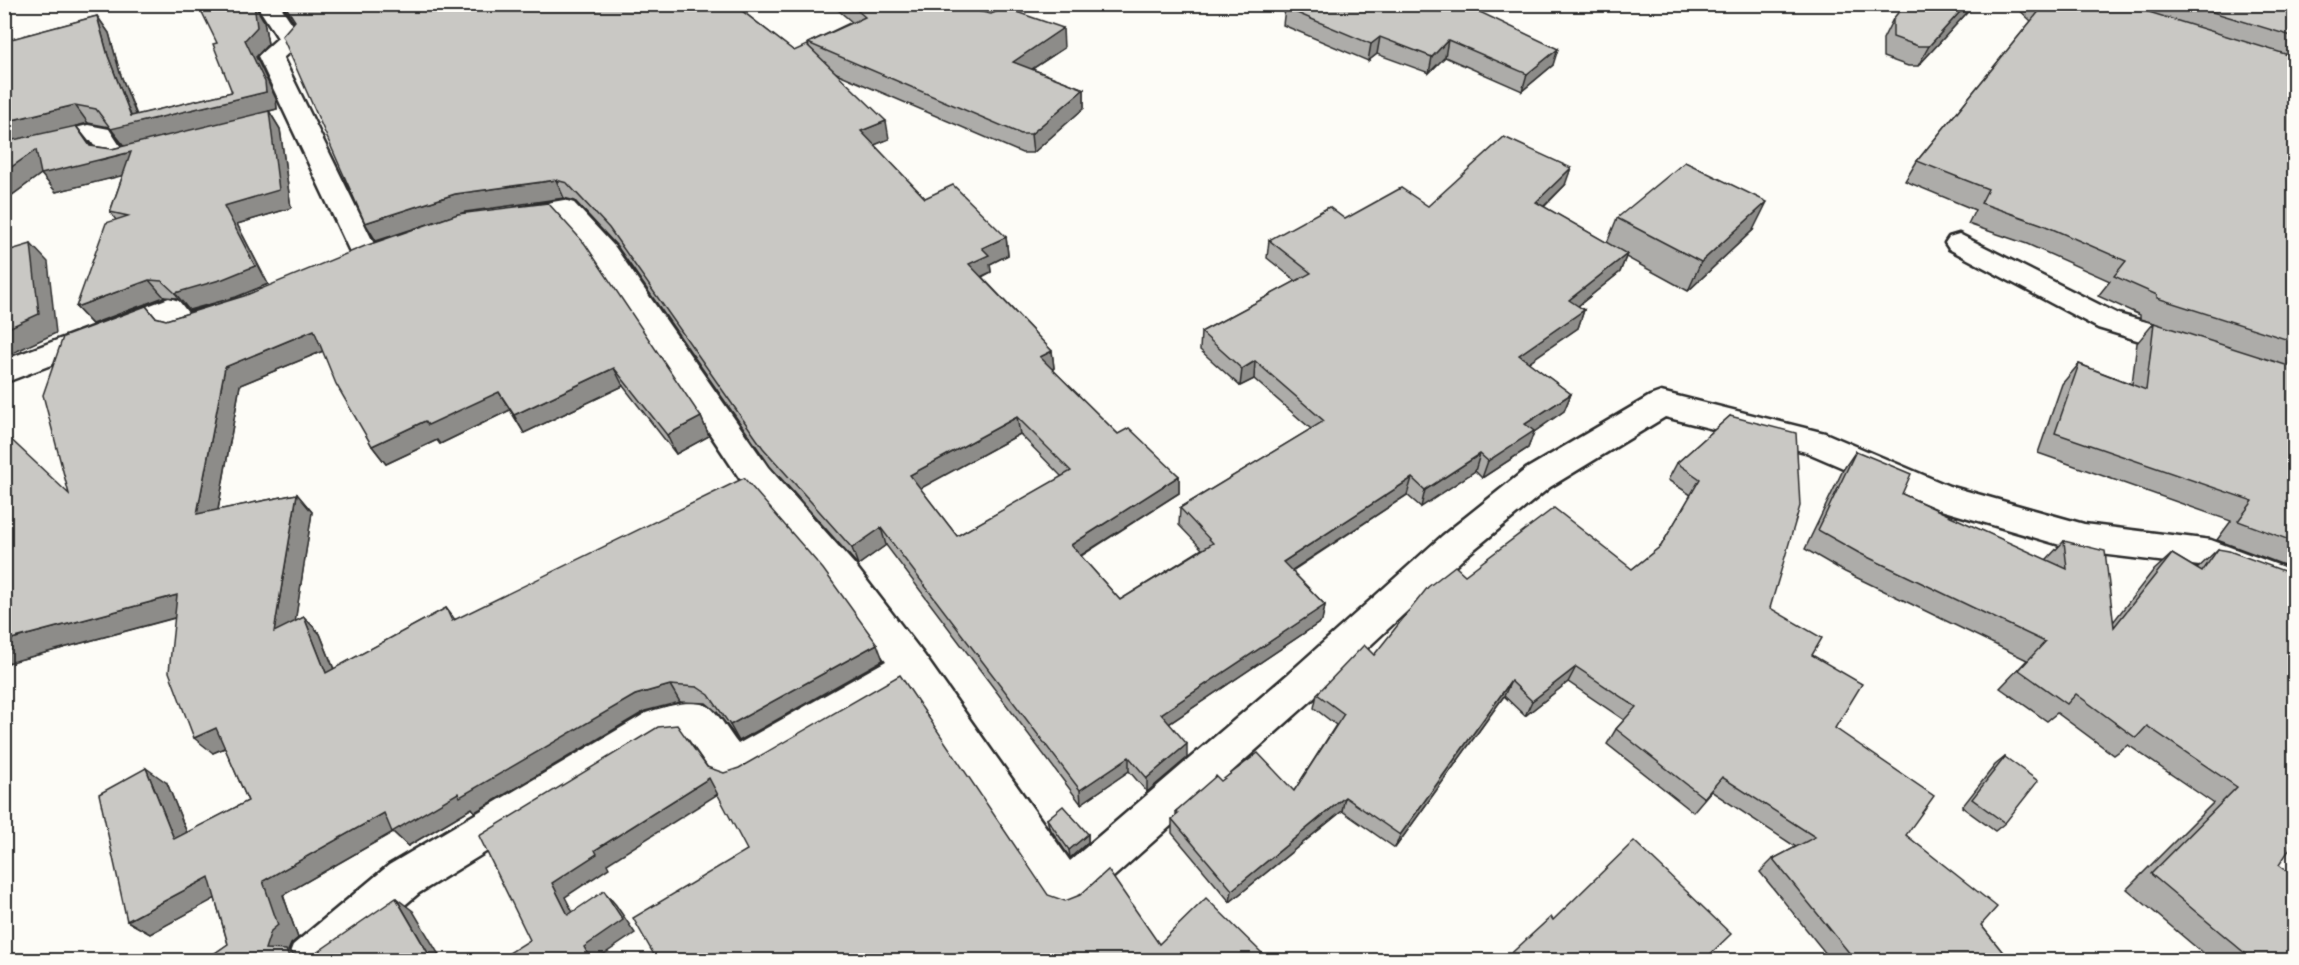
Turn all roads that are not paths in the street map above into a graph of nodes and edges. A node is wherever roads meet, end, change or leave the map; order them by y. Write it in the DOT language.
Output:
graph roads {
  1 [pos="267,4"];
  2 [pos="169,146"];
  3 [pos="4,153"];
  4 [pos="476,222"];
  5 [pos="432,234"];
  6 [pos="1959,243"];
  7 [pos="236,309"];
  8 [pos="2218,355"];
  9 [pos="4,372"];
  10 [pos="2295,586"];
  11 [pos="911,666"];
  12 [pos="308,960"];
  1 -- 5 [label="street"];
  2 -- 3 [label="street"];
  4 -- 11 [label="street"];
  6 -- 8 [label="street"];
  7 -- 9 [label="street"];
  10 -- 11 [label="street"];
  11 -- 12 [label="street"];
}
